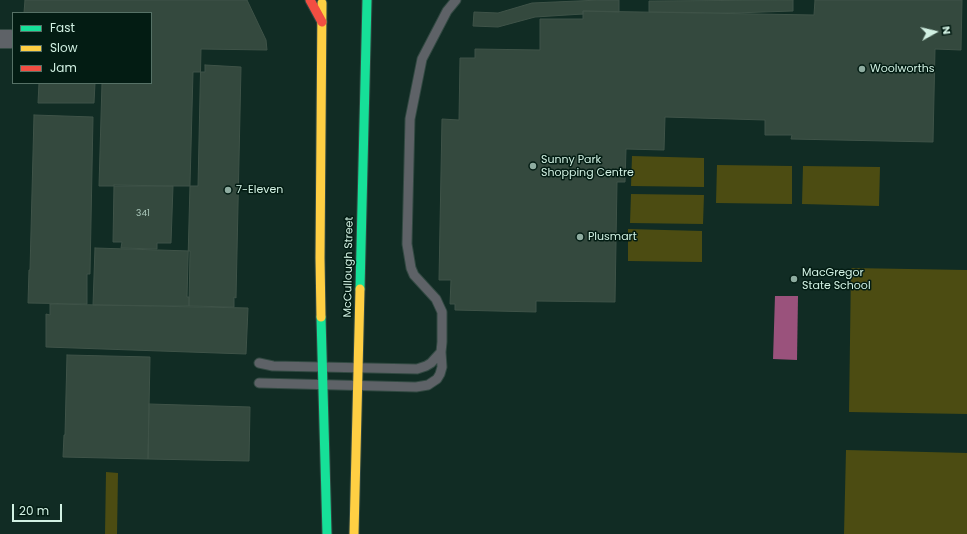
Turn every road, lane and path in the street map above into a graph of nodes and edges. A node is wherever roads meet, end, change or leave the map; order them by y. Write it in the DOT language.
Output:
graph roads {
  1 [pos="310,0"];
  2 [pos="322,0"];
  3 [pos="367,0"];
  4 [pos="456,0"];
  5 [pos="322,22"];
  6 [pos="440,352"];
  7 [pos="259,363"];
  8 [pos="322,367"];
  9 [pos="359,367"];
  10 [pos="259,383"];
  11 [pos="322,385"];
  12 [pos="358,386"];
  13 [pos="327,534"];
  14 [pos="354,534"];
  1 -- 5 [label="main road"];
  2 -- 5 [label="main road"];
  3 -- 9 [label="main road, McCullough Street"];
  4 -- 6 [label="lane"];
  5 -- 8 [label="main road"];
  6 -- 9 [label="lane"];
  6 -- 12 [label="lane"];
  7 -- 8 [label="lane"];
  8 -- 9 [label="lane"];
  8 -- 11 [label="main road"];
  9 -- 12 [label="main road, McCullough Street"];
  10 -- 11 [label="lane"];
  11 -- 12 [label="lane"];
  11 -- 13 [label="main road"];
  12 -- 14 [label="main road, McCullough Street"];
}
